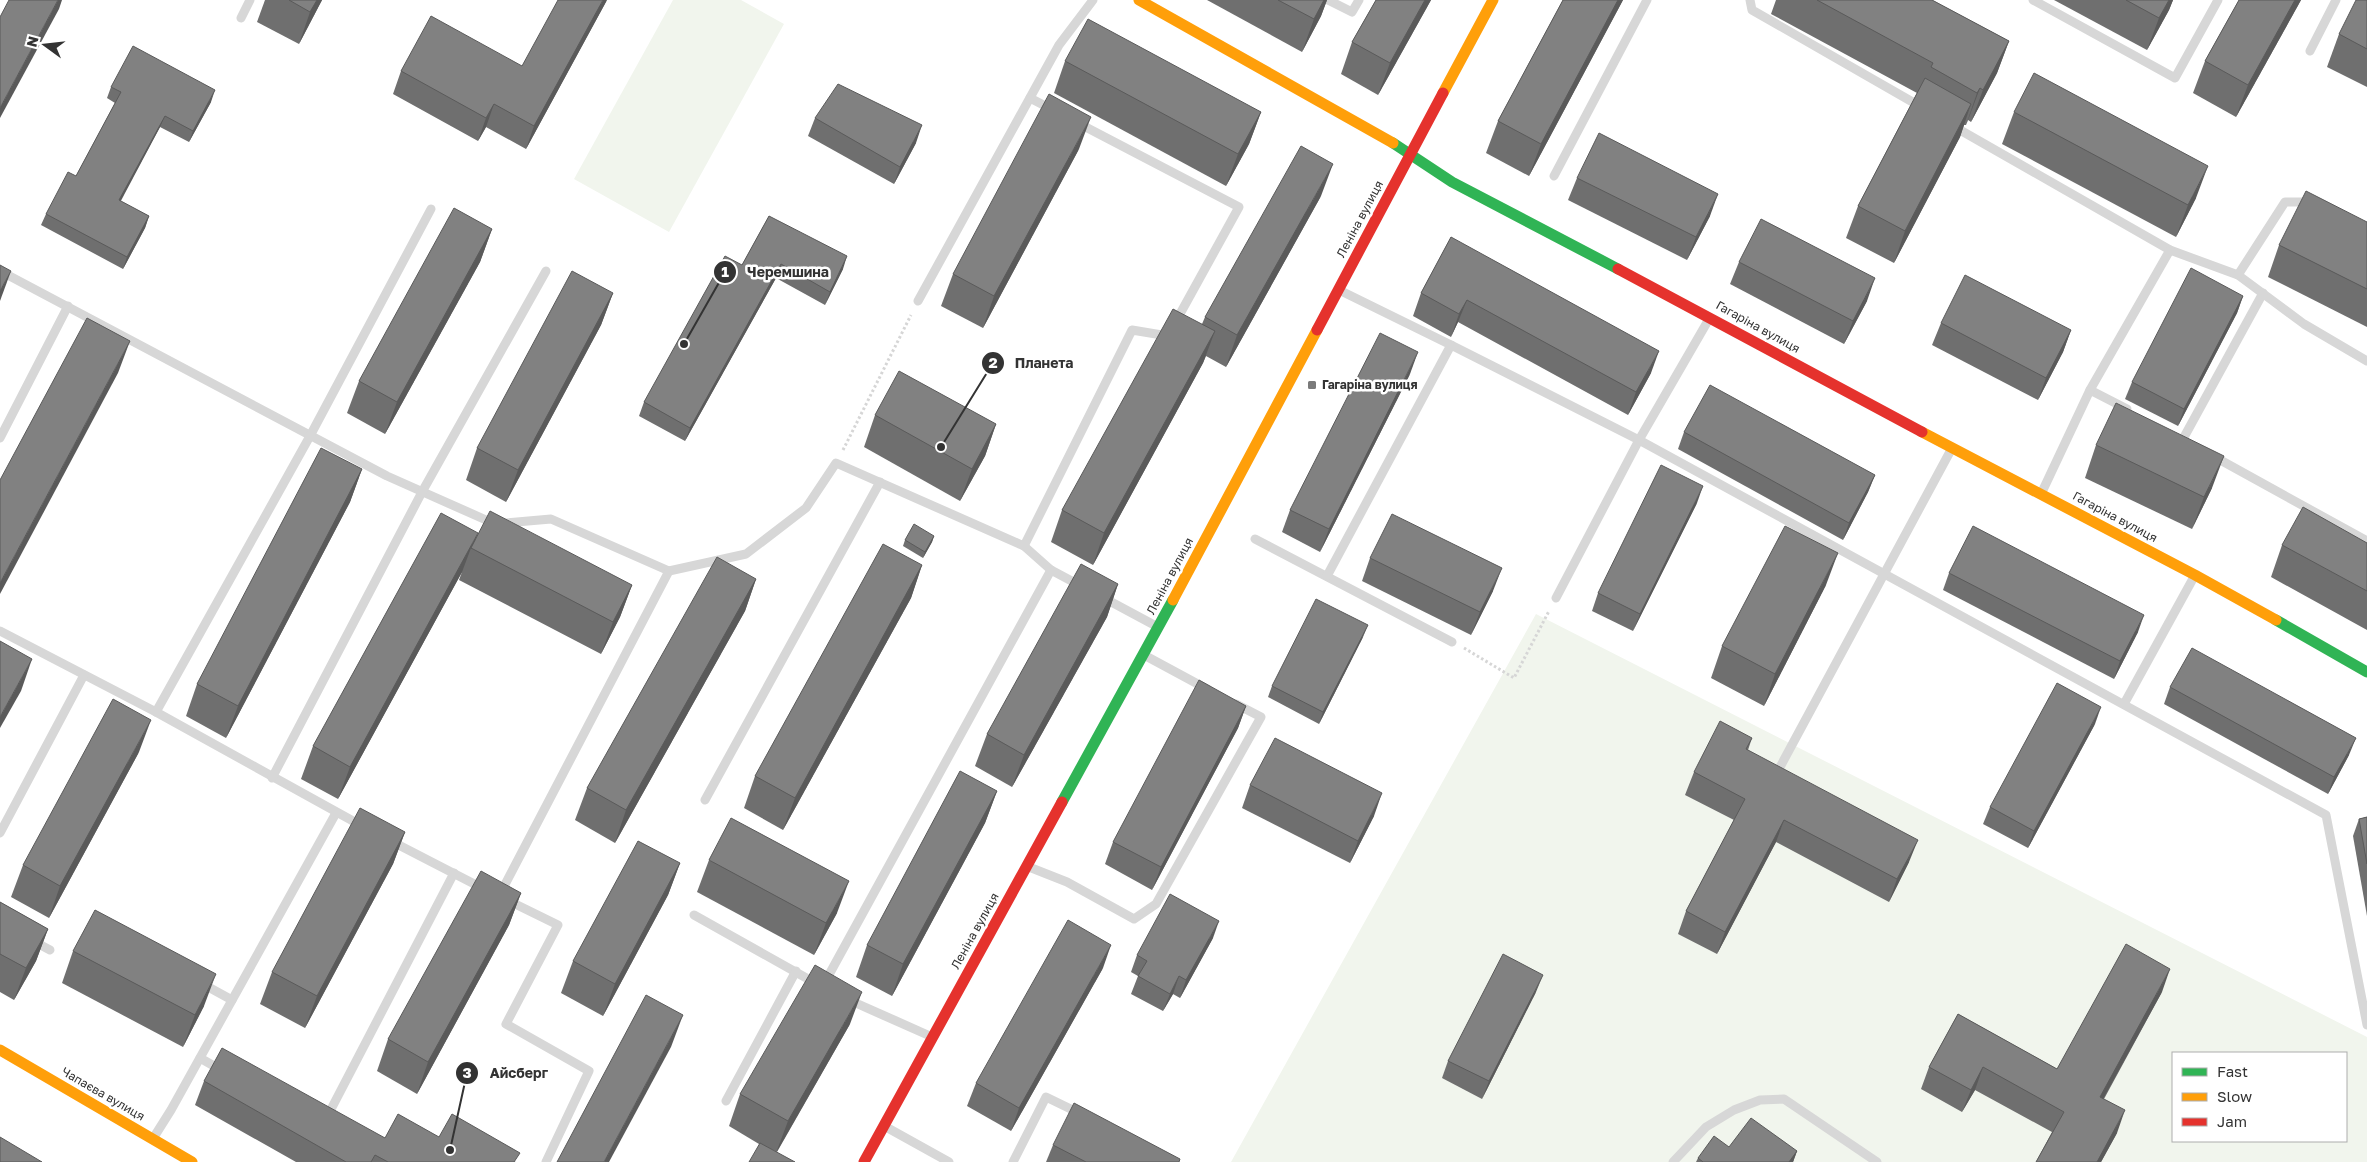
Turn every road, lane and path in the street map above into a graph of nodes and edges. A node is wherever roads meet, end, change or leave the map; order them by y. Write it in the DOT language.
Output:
graph roads {
  1 [pos="250,0"];
  2 [pos="1093,0"];
  3 [pos="1139,0"];
  4 [pos="1328,0"];
  5 [pos="1359,0"];
  6 [pos="1493,0"];
  7 [pos="1647,0"];
  8 [pos="1750,0"];
  9 [pos="2034,0"];
  10 [pos="2218,0"];
  11 [pos="2336,0"];
  12 [pos="241,18"];
  13 [pos="2310,51"];
  14 [pos="1030,98"];
  15 [pos="1931,113"];
  16 [pos="1948,123"];
  17 [pos="1409,155"];
  18 [pos="1554,176"];
  19 [pos="2323,207"];
  20 [pos="431,209"];
  21 [pos="2170,250"];
  22 [pos="0,271"];
  23 [pos="546,271"];
  24 [pos="2238,275"];
  25 [pos="1338,289"];
  26 [pos="2262,293"];
  27 [pos="918,301"];
  28 [pos="68,306"];
  29 [pos="1711,317"];
  30 [pos="1451,345"];
  31 [pos="2367,361"];
  32 [pos="2090,390"];
  33 [pos="2132,412"];
  34 [pos="310,436"];
  35 [pos="0,438"];
  36 [pos="1639,440"];
  37 [pos="2192,444"];
  38 [pos="1952,448"];
  39 [pos="2201,449"];
  40 [pos="836,463"];
  41 [pos="880,482"];
  42 [pos="422,492"];
  43 [pos="2041,494"];
  44 [pos="1255,539"];
  45 [pos="2367,541"];
  46 [pos="1024,546"];
  47 [pos="1051,570"];
  48 [pos="669,572"];
  49 [pos="1884,573"];
  50 [pos="2195,575"];
  51 [pos="1327,576"];
  52 [pos="1086,588"];
  53 [pos="1095,593"];
  54 [pos="1556,598"];
  55 [pos="1158,628"];
  56 [pos="0,631"];
  57 [pos="1452,642"];
  58 [pos="1143,655"];
  59 [pos="2367,672"];
  60 [pos="84,675"];
  61 [pos="1213,692"];
  62 [pos="1229,700"];
  63 [pos="2124,704"];
  64 [pos="156,712"];
  65 [pos="1779,769"];
  66 [pos="272,778"];
  67 [pos="705,800"];
  68 [pos="336,813"];
  69 [pos="0,833"];
  70 [pos="1027,866"];
  71 [pos="454,873"];
  72 [pos="498,896"];
  73 [pos="694,915"];
  74 [pos="25,937"];
  75 [pos="50,950"];
  76 [pos="796,971"];
  77 [pos="188,976"];
  78 [pos="830,991"];
  79 [pos="232,1000"];
  80 [pos="2367,1025"];
  81 [pos="933,1037"];
  82 [pos="0,1050"];
  83 [pos="200,1058"];
  84 [pos="233,1076"];
  85 [pos="726,1101"];
  86 [pos="1089,1118"];
  87 [pos="323,1124"];
  88 [pos="884,1126"];
  89 [pos="152,1139"];
  90 [pos="192,1162"];
  91 [pos="546,1162"];
  92 [pos="864,1162"];
  93 [pos="949,1162"];
  94 [pos="1013,1162"];
  95 [pos="1673,1162"];
  96 [pos="1877,1162"];
  1 -- 12 [label="lane"];
  2 -- 14 [label="lane"];
  3 -- 17 [label="street, Гагаріна вулиця"];
  4 -- 5 [label="lane"];
  6 -- 17 [label="street, Леніна вулиця"];
  7 -- 18 [label="lane"];
  8 -- 15 [label="lane"];
  9 -- 10 [label="lane"];
  11 -- 13 [label="lane"];
  14 -- 27 [label="lane"];
  14 -- 46 [label="lane"];
  16 -- 21 [label="lane"];
  17 -- 25 [label="street, Леніна вулиця"];
  17 -- 29 [label="street, Гагаріна вулиця"];
  19 -- 24 [label="lane"];
  20 -- 34 [label="lane"];
  21 -- 24 [label="lane"];
  21 -- 32 [label="lane"];
  22 -- 28 [label="lane"];
  23 -- 42 [label="lane"];
  24 -- 26 [label="lane"];
  25 -- 30 [label="lane"];
  25 -- 55 [label="street, Леніна вулиця"];
  26 -- 31 [label="lane"];
  26 -- 37 [label="lane"];
  27 -- 40 [label="path"];
  28 -- 34 [label="lane"];
  28 -- 35 [label="lane"];
  29 -- 36 [label="lane"];
  29 -- 38 [label="street, Гагаріна вулиця"];
  30 -- 36 [label="lane"];
  30 -- 51 [label="lane"];
  32 -- 33 [label="lane"];
  32 -- 43 [label="lane"];
  34 -- 42 [label="lane"];
  34 -- 64 [label="lane"];
  36 -- 49 [label="lane"];
  36 -- 54 [label="lane"];
  38 -- 43 [label="street, Гагаріна вулиця"];
  38 -- 49 [label="lane"];
  39 -- 45 [label="lane"];
  40 -- 41 [label="lane"];
  40 -- 48 [label="lane"];
  41 -- 46 [label="lane"];
  41 -- 67 [label="lane"];
  42 -- 48 [label="lane"];
  42 -- 66 [label="lane"];
  43 -- 50 [label="street, Гагаріна вулиця"];
  44 -- 51 [label="lane"];
  46 -- 47 [label="lane"];
  47 -- 52 [label="lane"];
  47 -- 78 [label="lane"];
  48 -- 72 [label="lane"];
  49 -- 63 [label="lane"];
  49 -- 65 [label="lane"];
  50 -- 59 [label="street, Гагаріна вулиця"];
  50 -- 63 [label="lane"];
  51 -- 57 [label="lane"];
  53 -- 55 [label="lane"];
  54 -- 57 [label="path"];
  55 -- 58 [label="street, Леніна вулиця"];
  56 -- 60 [label="lane"];
  58 -- 61 [label="lane"];
  58 -- 70 [label="street, Леніна вулиця"];
  60 -- 64 [label="lane"];
  60 -- 69 [label="lane"];
  62 -- 70 [label="lane"];
  63 -- 80 [label="lane"];
  64 -- 66 [label="lane"];
  66 -- 68 [label="lane"];
  68 -- 71 [label="lane"];
  68 -- 79 [label="lane"];
  70 -- 81 [label="street, Леніна вулиця"];
  71 -- 72 [label="lane"];
  71 -- 87 [label="lane"];
  72 -- 91 [label="lane"];
  73 -- 76 [label="lane"];
  74 -- 75 [label="lane"];
  76 -- 78 [label="lane"];
  76 -- 85 [label="lane"];
  77 -- 79 [label="lane"];
  78 -- 81 [label="lane"];
  79 -- 83 [label="lane"];
  81 -- 88 [label="street, Леніна вулиця"];
  82 -- 89 [label="street, Чапаєва вулиця"];
  83 -- 84 [label="lane"];
  83 -- 89 [label="lane"];
  86 -- 94 [label="lane"];
  88 -- 92 [label="street, Леніна вулиця"];
  88 -- 93 [label="lane"];
  89 -- 90 [label="street, Чапаєва вулиця"];
  95 -- 96 [label="lane"];
}
